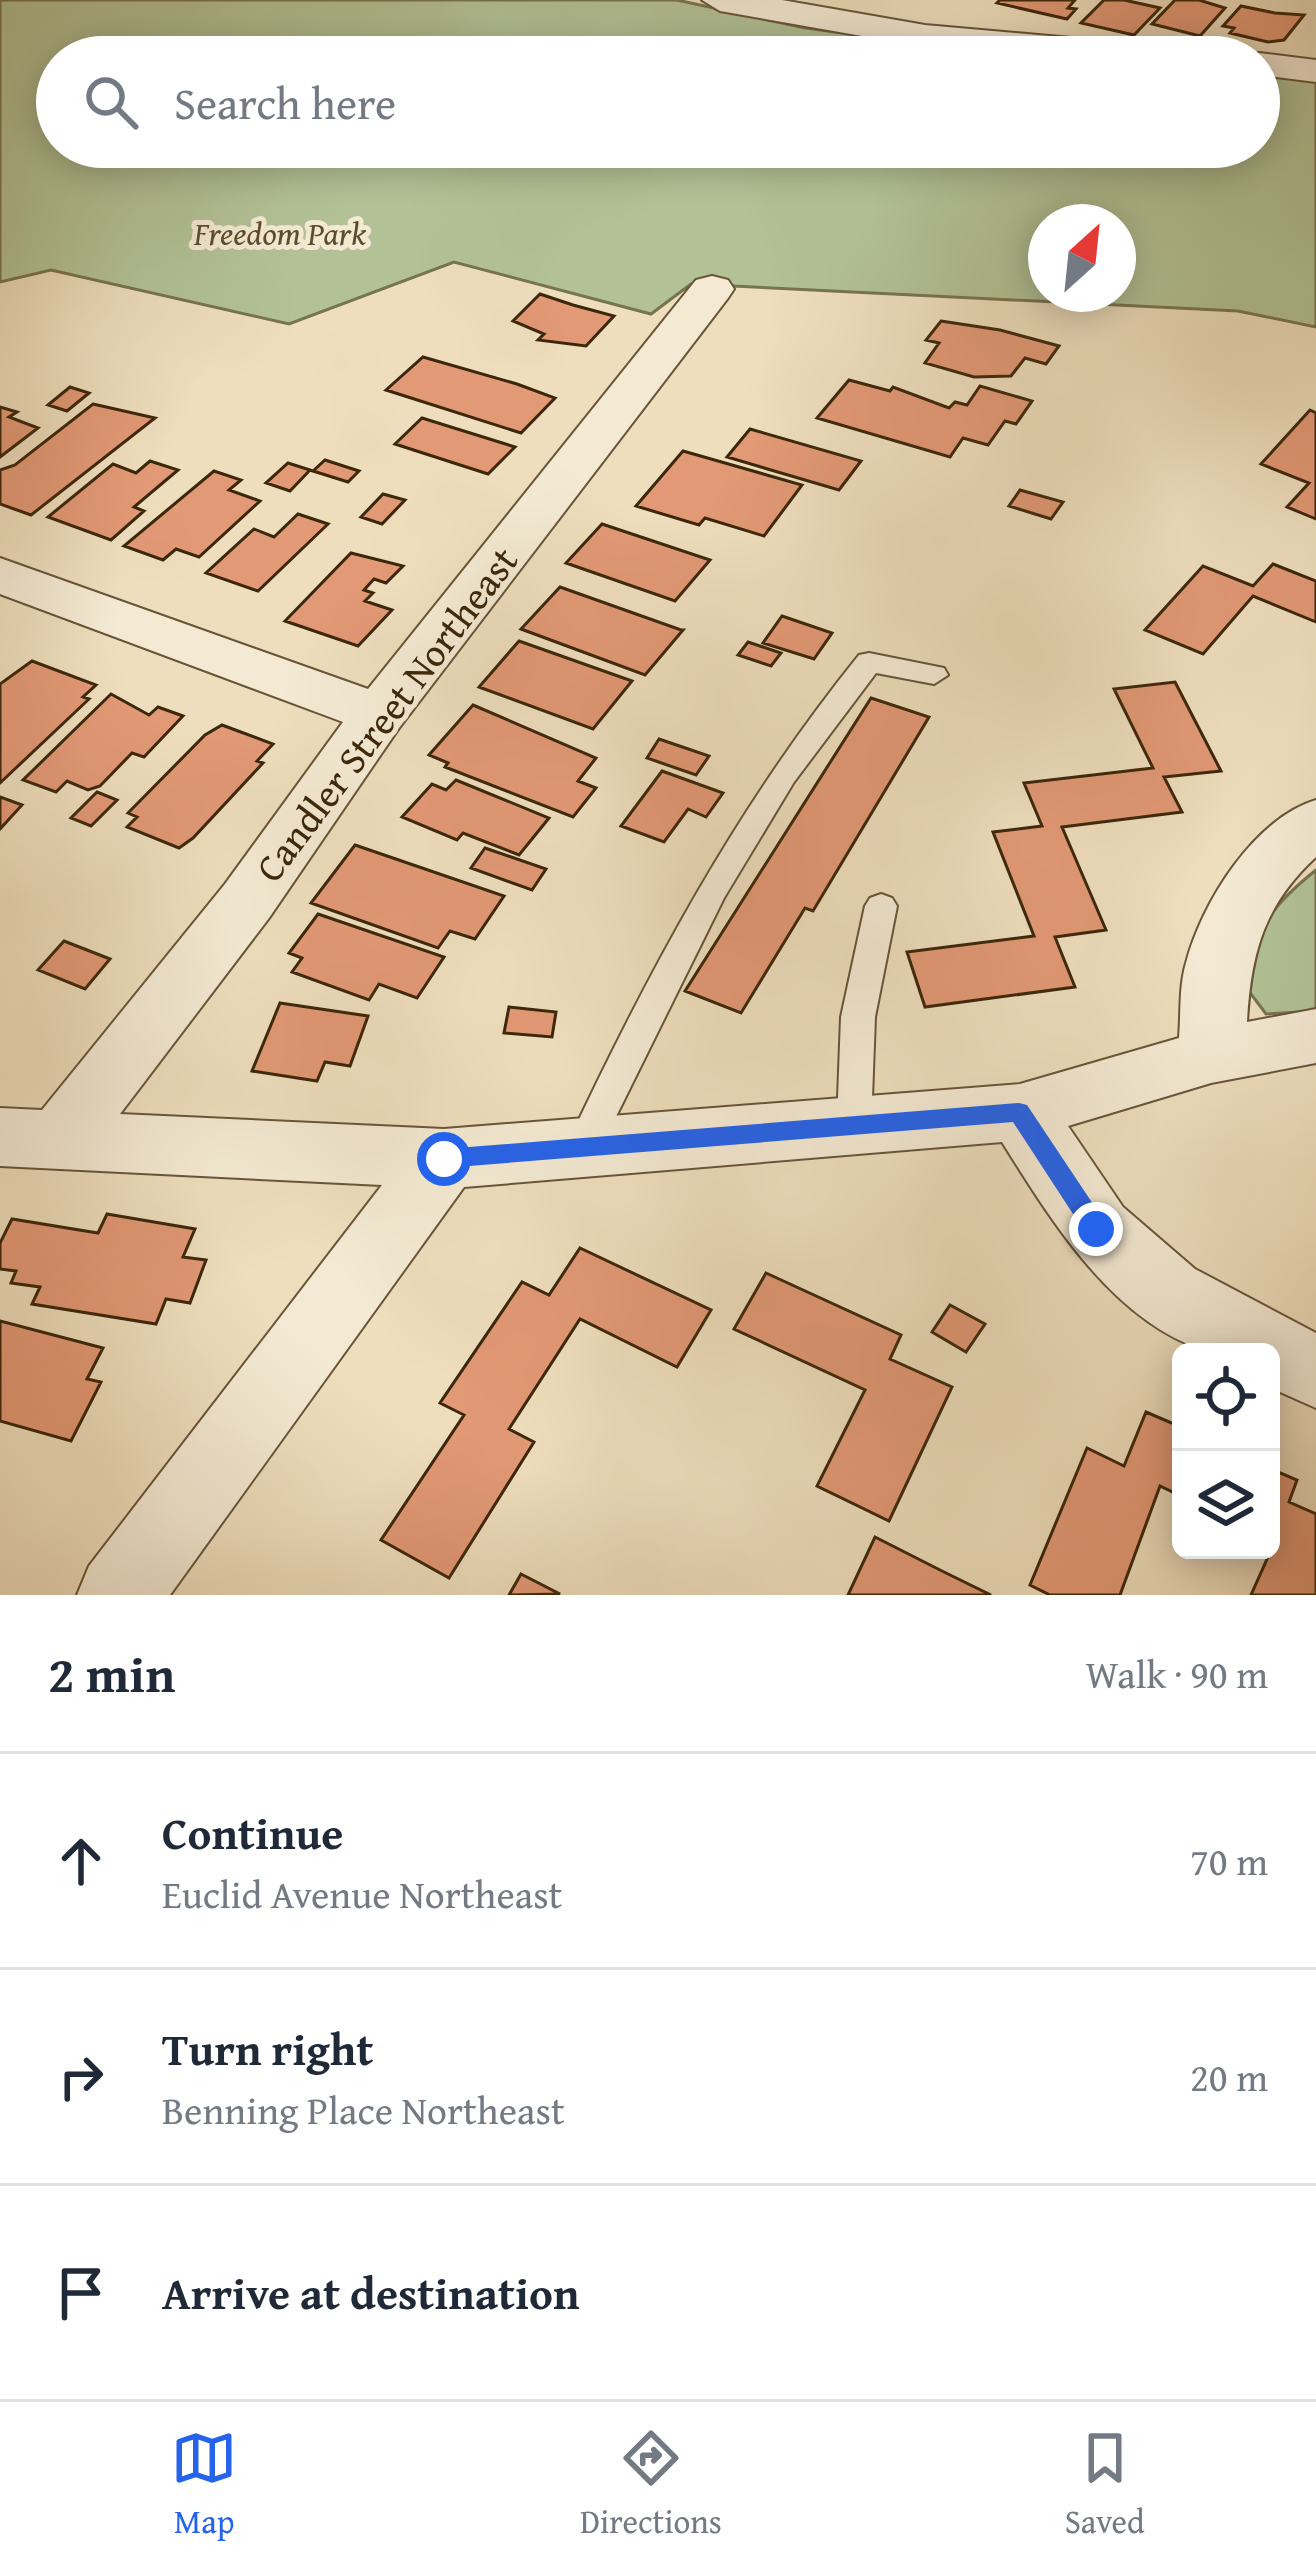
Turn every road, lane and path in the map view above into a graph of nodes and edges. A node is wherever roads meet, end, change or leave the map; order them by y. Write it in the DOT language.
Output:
graph roads {
  1 [pos="720,0"];
  2 [pos="926,36"];
  3 [pos="1280,66"];
  4 [pos="1316,70"];
  5 [pos="712,290"];
  6 [pos="0,575"];
  7 [pos="934,674"];
  8 [pos="379,714"];
  9 [pos="1316,822"];
  10 [pos="881,906"];
  11 [pos="1316,1036"];
  12 [pos="1211,1056"];
  13 [pos="1019,1112"];
  14 [pos="854,1125"];
  15 [pos="30,1138"];
  16 [pos="584,1147"];
  17 [pos="444,1159"];
  18 [pos="1316,1373"];
  19 [pos="119,1595"];
  1 -- 2 [label="street"];
  3 -- 4 [label="street"];
  5 -- 8 [label="street, Candler Street Northeast"];
  6 -- 8 [label="street"];
  7 -- 16 [label="lane"];
  8 -- 15 [label="street, Candler Street Northeast"];
  9 -- 12 [label="street"];
  10 -- 14 [label="lane"];
  11 -- 12 [label="street"];
  12 -- 13 [label="street"];
  13 -- 14 [label="street"];
  13 -- 18 [label="street"];
  14 -- 16 [label="street"];
  15 -- 17 [label="street"];
  16 -- 17 [label="street"];
  17 -- 19 [label="street"];
}
